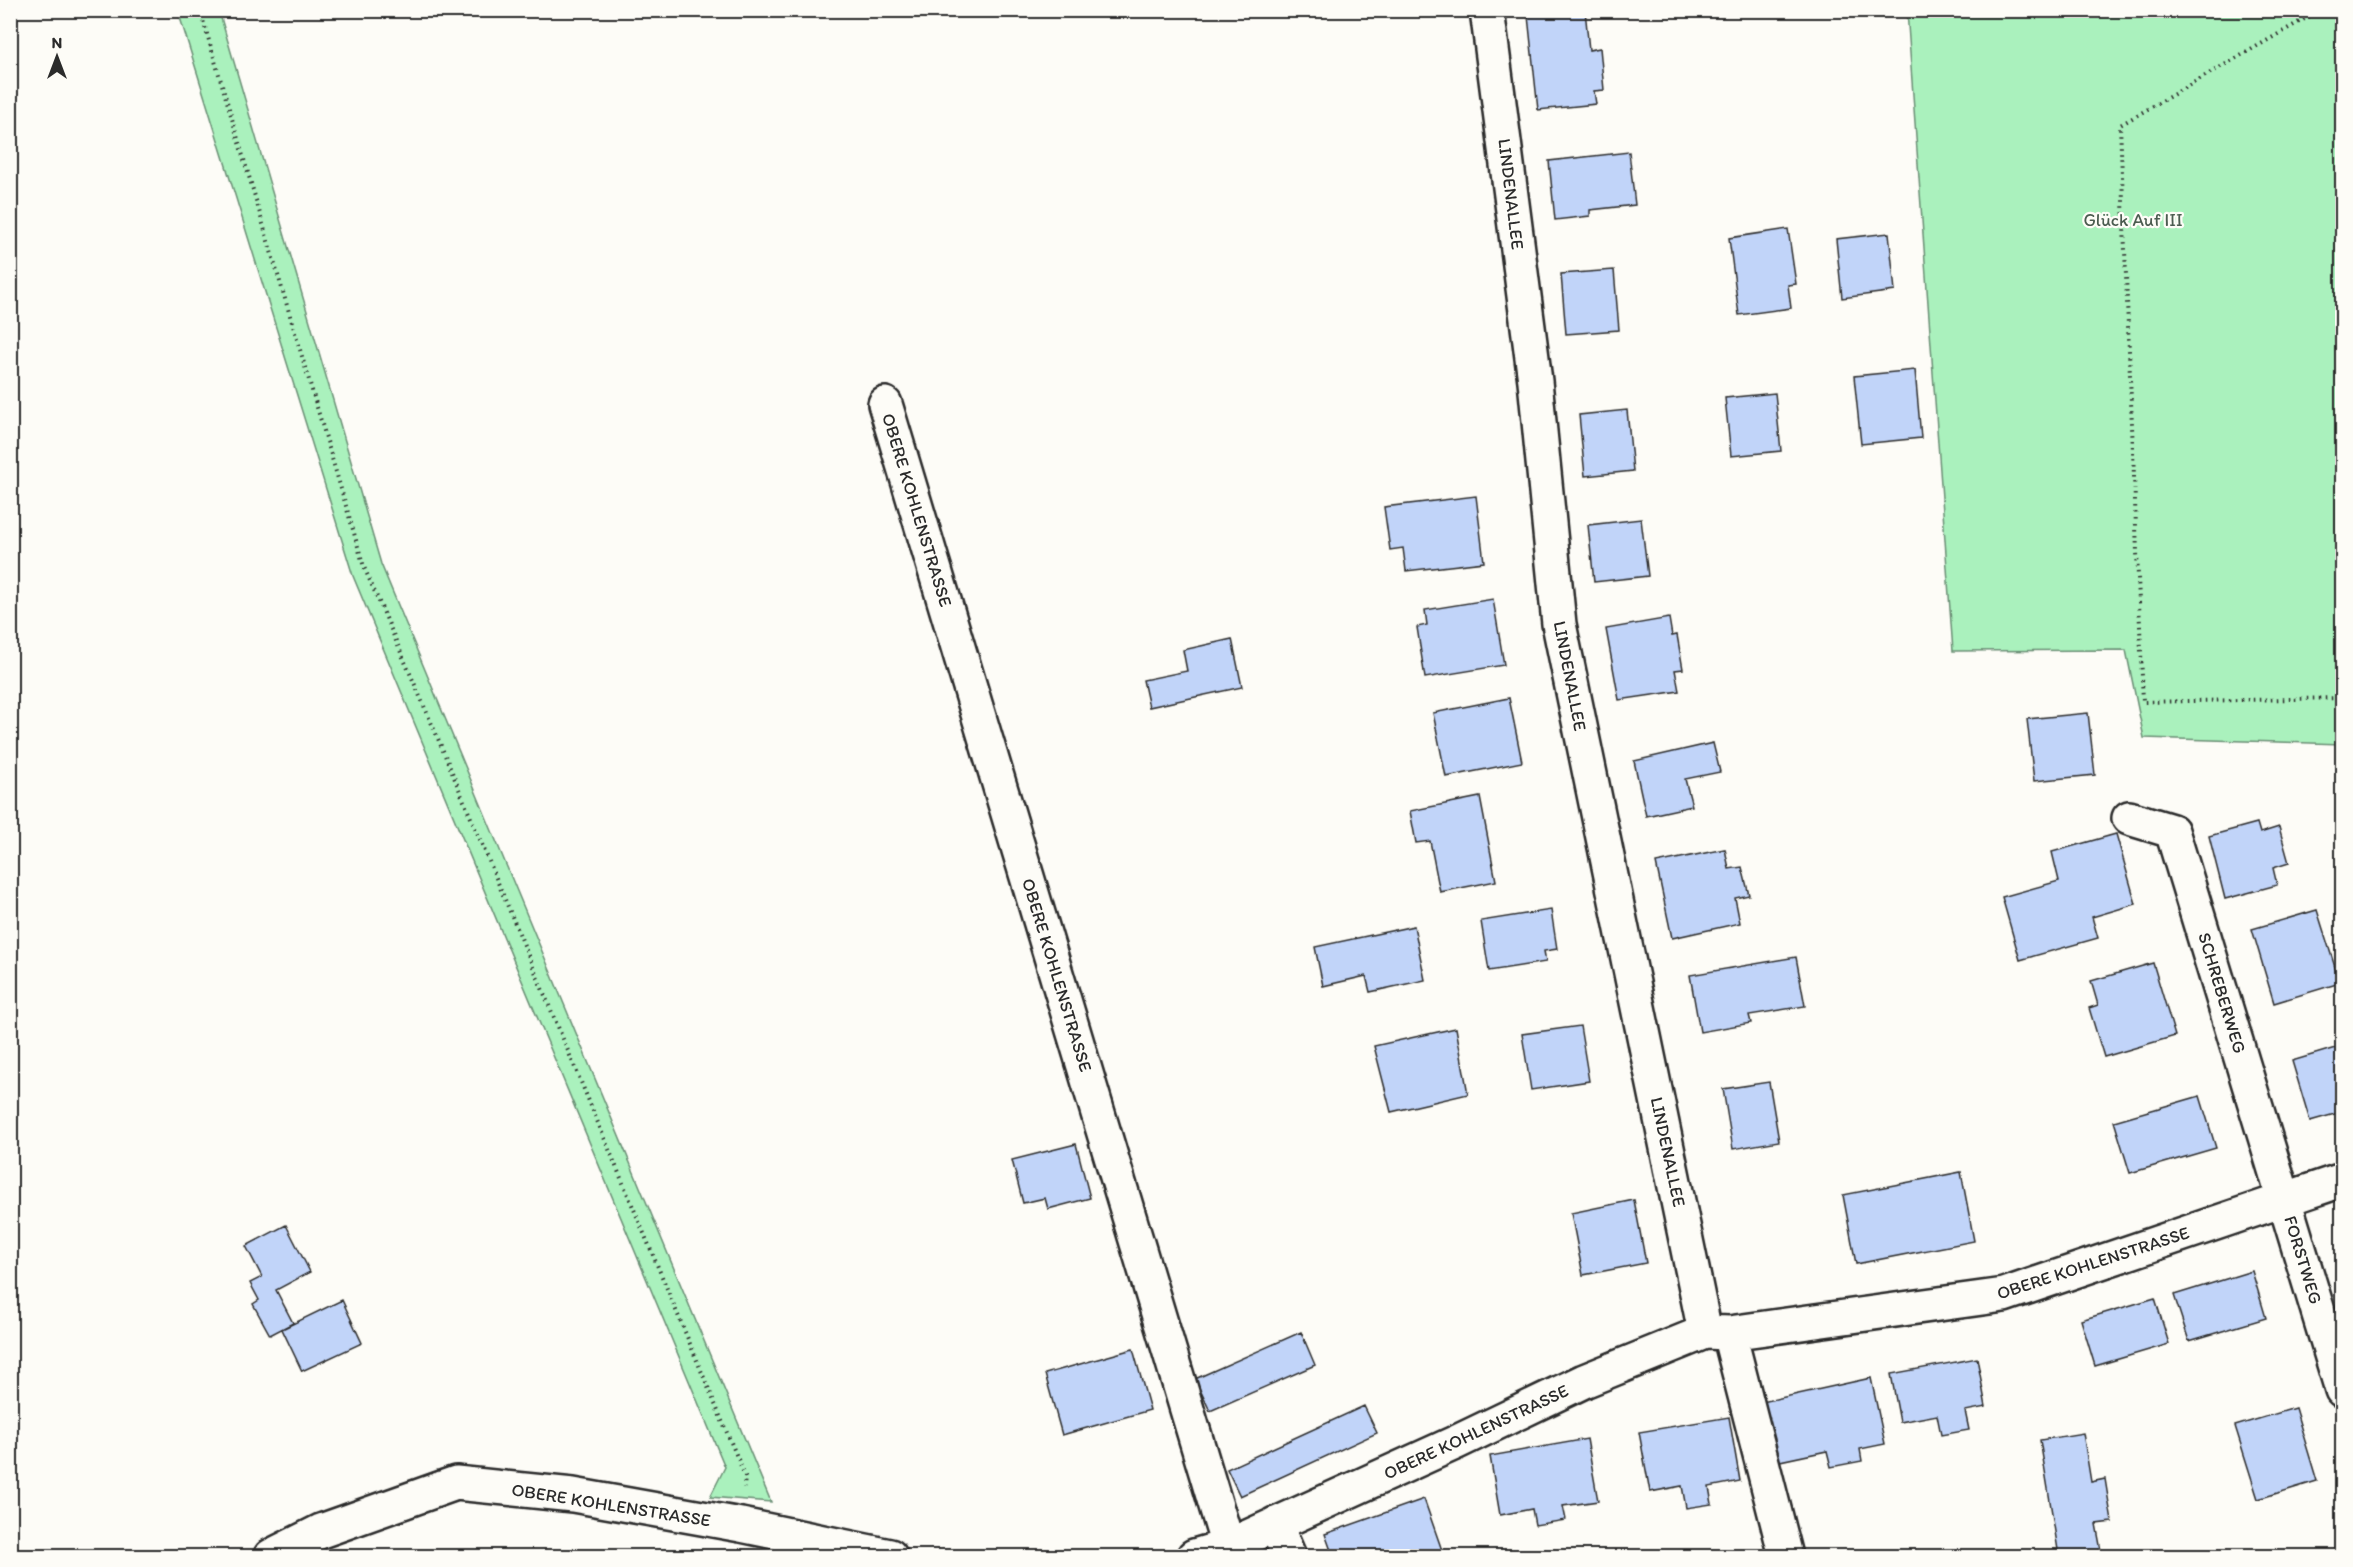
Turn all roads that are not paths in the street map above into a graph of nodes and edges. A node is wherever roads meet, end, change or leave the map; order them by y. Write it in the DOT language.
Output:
graph roads {
  1 [pos="1487,10"];
  2 [pos="885,404"];
  3 [pos="2129,818"];
  4 [pos="2343,1180"];
  5 [pos="2285,1198"];
  6 [pos="1717,1333"];
  7 [pos="2343,1390"];
  8 [pos="1275,1524"];
  9 [pos="1228,1546"];
  10 [pos="271,1557"];
  11 [pos="890,1557"];
  12 [pos="1194,1557"];
  13 [pos="1289,1557"];
  14 [pos="1786,1557"];
  1 -- 6 [label="street, LINDENALLEE"];
  2 -- 9 [label="street, OBERE KOHLENSTRASSE"];
  3 -- 5 [label="street, SCHREBERWEG"];
  4 -- 5 [label="street, OBERE KOHLENSTRASSE"];
  5 -- 6 [label="street, OBERE KOHLENSTRASSE"];
  5 -- 7 [label="street, FORSTWEG"];
  6 -- 8 [label="street, OBERE KOHLENSTRASSE"];
  6 -- 14 [label="street"];
  8 -- 9 [label="street, OBERE KOHLENSTRASSE"];
  8 -- 13 [label="street"];
  9 -- 12 [label="street, OBERE KOHLENSTRASSE"];
  10 -- 11 [label="street, OBERE KOHLENSTRASSE"];
}
